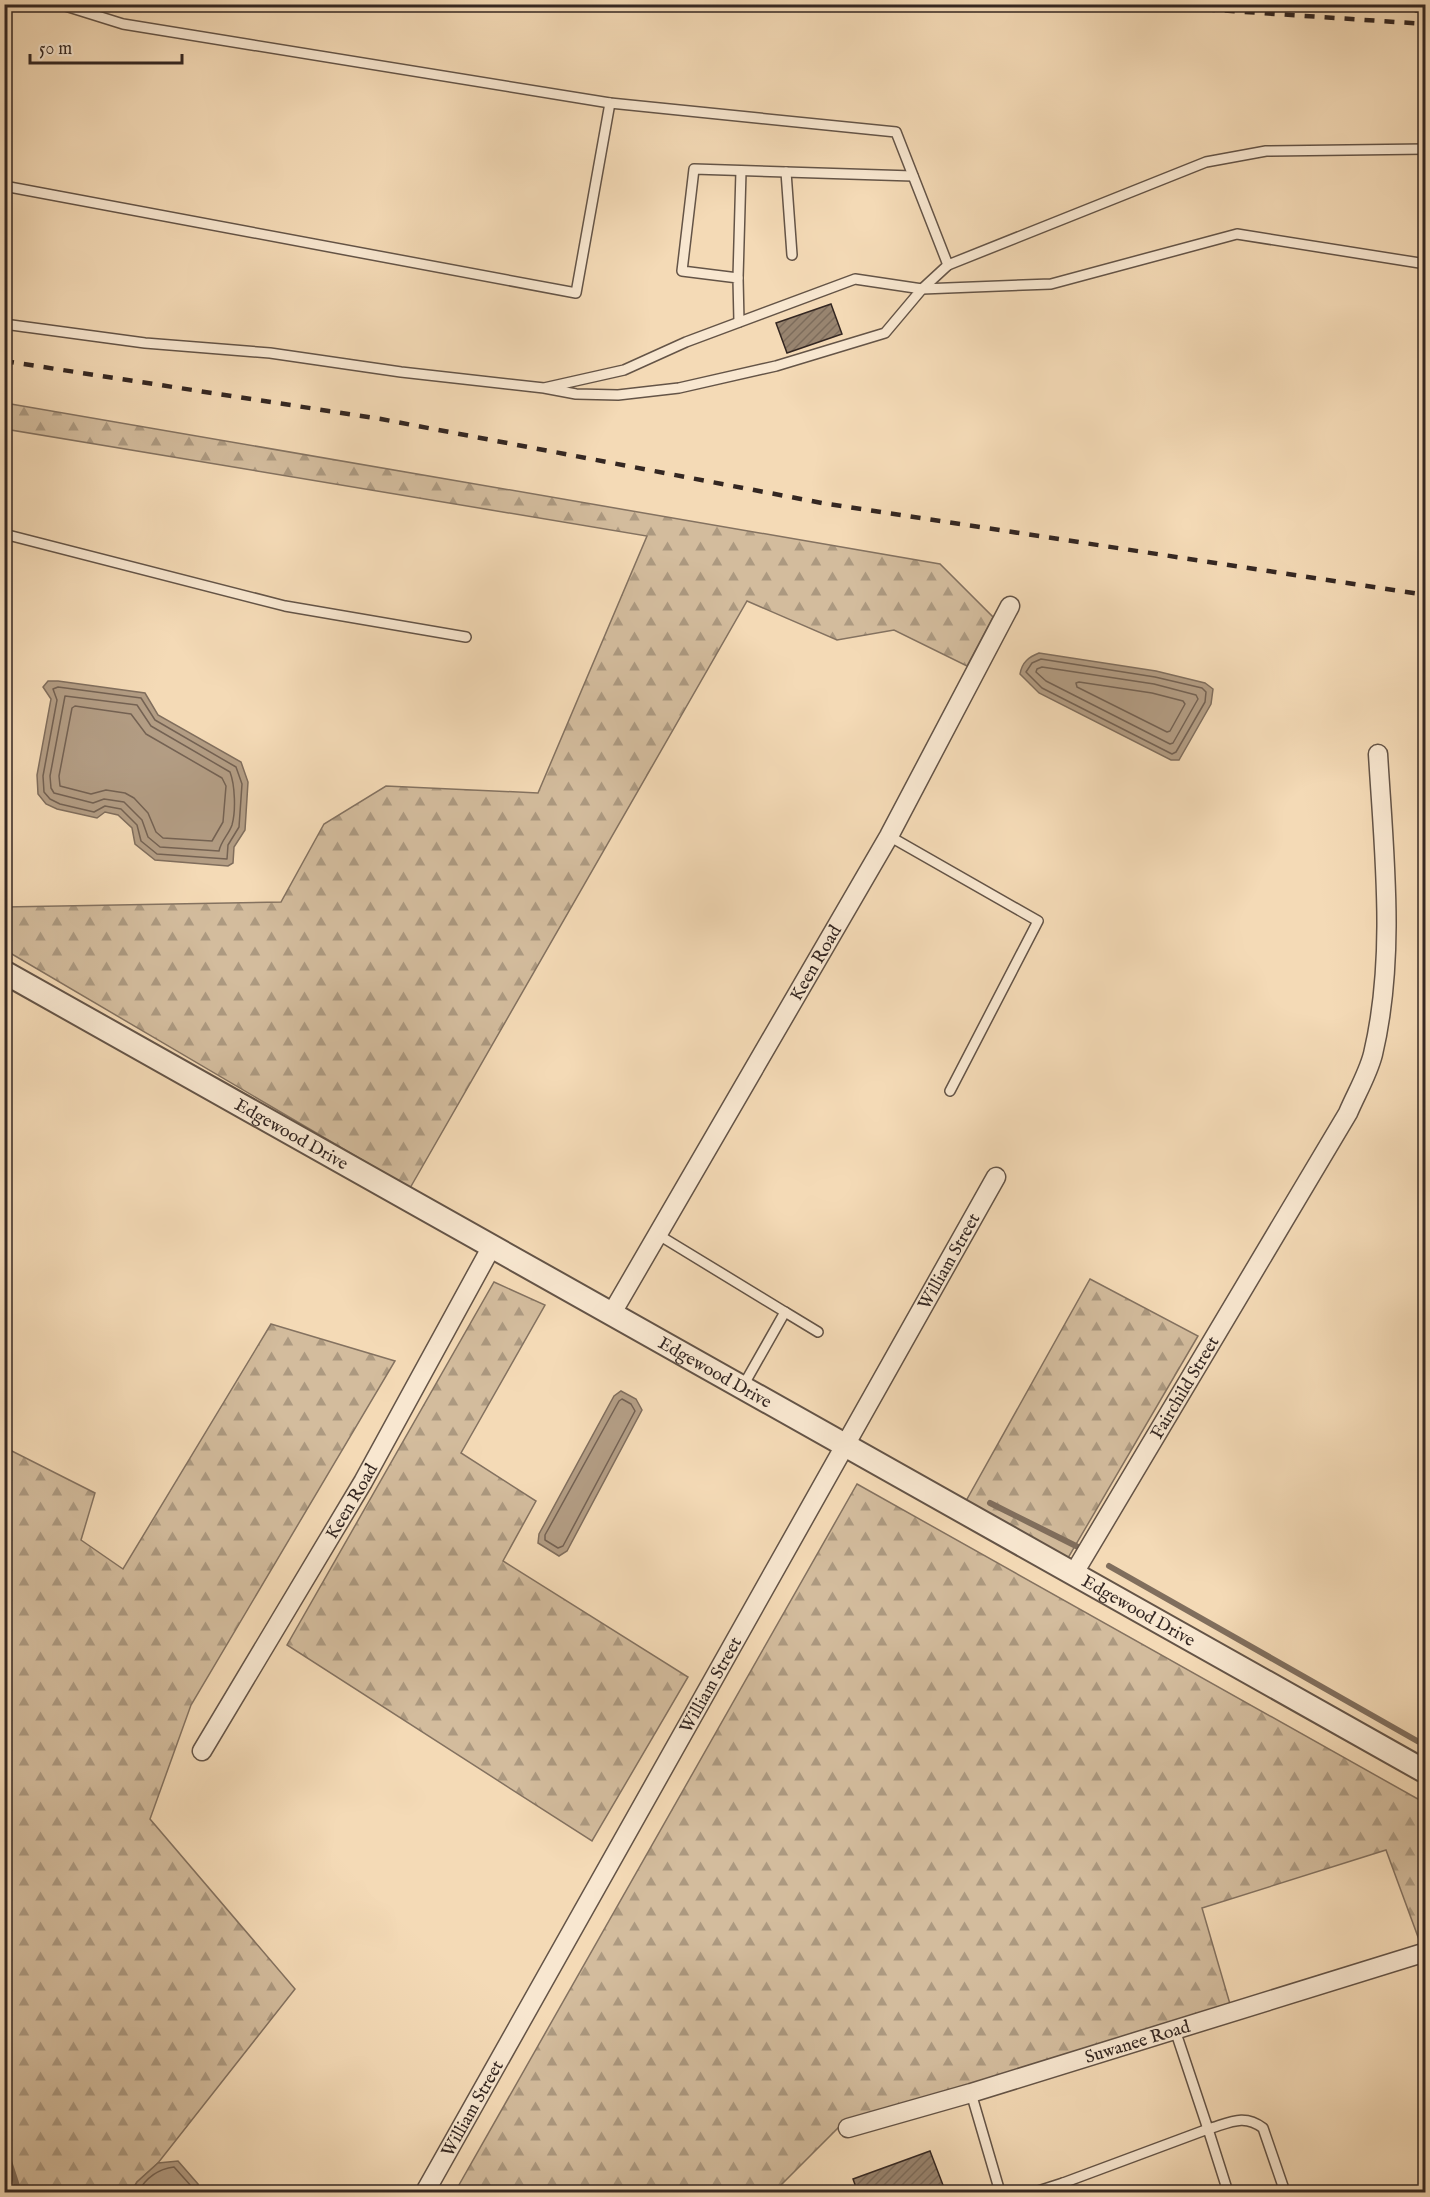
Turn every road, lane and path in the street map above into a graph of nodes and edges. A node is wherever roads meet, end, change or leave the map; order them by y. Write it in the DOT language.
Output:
graph roads {
  1 [pos="59,4"];
  2 [pos="610,103"];
  3 [pos="1425,149"];
  4 [pos="741,171"];
  5 [pos="786,172"];
  6 [pos="913,176"];
  7 [pos="4,186"];
  8 [pos="792,255"];
  9 [pos="1425,264"];
  10 [pos="948,265"];
  11 [pos="738,278"];
  12 [pos="922,289"];
  13 [pos="739,322"];
  14 [pos="4,324"];
  15 [pos="544,388"];
  16 [pos="4,534"];
  17 [pos="1010,606"];
  18 [pos="466,637"];
  19 [pos="1378,754"];
  20 [pos="889,836"];
  21 [pos="4,972"];
  22 [pos="950,1091"];
  23 [pos="996,1177"];
  24 [pos="657,1234"];
  25 [pos="492,1246"];
  26 [pos="785,1312"];
  27 [pos="612,1313"];
  28 [pos="818,1332"];
  29 [pos="742,1387"];
  30 [pos="846,1446"];
  31 [pos="1074,1573"];
  32 [pos="202,1750"];
  33 [pos="1425,1772"];
  34 [pos="1425,1952"];
  35 [pos="1175,2030"];
  36 [pos="971,2093"];
  37 [pos="848,2128"];
  38 [pos="1208,2128"];
  39 [pos="1064,2188"];
  40 [pos="424,2193"];
  41 [pos="1000,2193"];
  42 [pos="1035,2193"];
  43 [pos="1228,2193"];
  44 [pos="1285,2193"];
  1 -- 2 [label="lane"];
  2 -- 6 [label="lane"];
  2 -- 7 [label="lane"];
  3 -- 10 [label="lane"];
  4 -- 5 [label="lane"];
  4 -- 11 [label="lane"];
  4 -- 11 [label="lane"];
  5 -- 6 [label="lane"];
  5 -- 8 [label="lane"];
  6 -- 10 [label="lane"];
  9 -- 12 [label="lane"];
  10 -- 12 [label="lane"];
  11 -- 13 [label="lane"];
  12 -- 13 [label="lane"];
  12 -- 15 [label="lane"];
  13 -- 15 [label="lane"];
  14 -- 15 [label="lane"];
  16 -- 18 [label="lane"];
  17 -- 20 [label="street, Keen Road"];
  19 -- 31 [label="street, Fairchild Street"];
  20 -- 22 [label="lane"];
  20 -- 24 [label="street, Keen Road"];
  21 -- 25 [label="street, Edgewood Drive"];
  23 -- 30 [label="street, William Street"];
  24 -- 26 [label="lane"];
  24 -- 27 [label="street, Keen Road"];
  25 -- 27 [label="street, Edgewood Drive"];
  25 -- 32 [label="street, Keen Road"];
  26 -- 28 [label="lane"];
  26 -- 29 [label="lane"];
  27 -- 29 [label="street, Edgewood Drive"];
  29 -- 30 [label="street, Edgewood Drive"];
  30 -- 31 [label="street, Edgewood Drive"];
  30 -- 40 [label="street, William Street"];
  31 -- 33 [label="street, Edgewood Drive"];
  34 -- 35 [label="street, Suwanee Road"];
  35 -- 36 [label="street, Suwanee Road"];
  35 -- 38 [label="lane"];
  36 -- 37 [label="street, Suwanee Road"];
  36 -- 41 [label="lane"];
  38 -- 39 [label="lane"];
  38 -- 43 [label="lane"];
  38 -- 44 [label="lane"];
  39 -- 42 [label="lane"];
}
